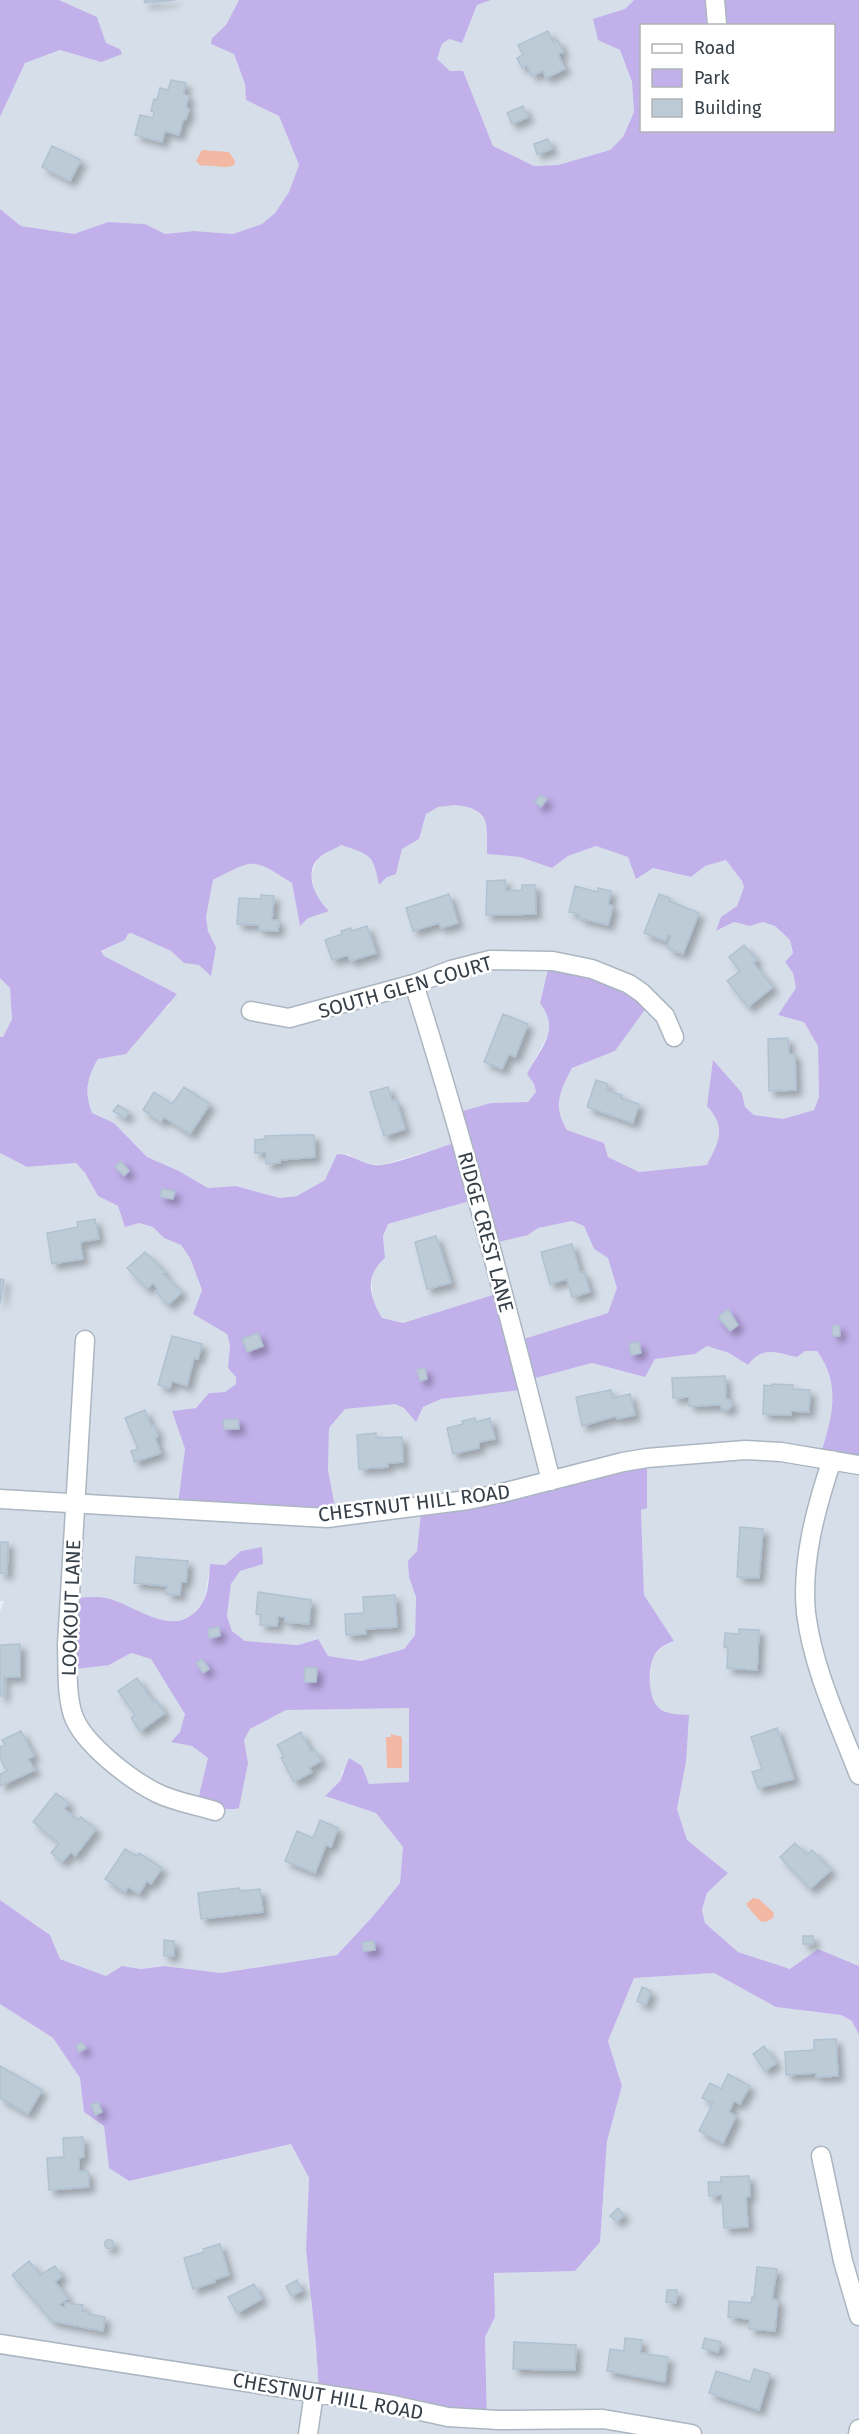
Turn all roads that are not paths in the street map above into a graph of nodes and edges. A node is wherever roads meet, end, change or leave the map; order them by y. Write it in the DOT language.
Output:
graph roads {
  1 [pos="715,0"];
  2 [pos="717,24"];
  3 [pos="414,984"];
  4 [pos="251,1011"];
  5 [pos="674,1037"];
  6 [pos="85,1340"];
  7 [pos="832,1460"];
  8 [pos="859,1465"];
  9 [pos="551,1481"];
  10 [pos="0,1499"];
  11 [pos="76,1503"];
  12 [pos="859,1774"];
  13 [pos="215,1811"];
  14 [pos="821,2156"];
  15 [pos="859,2316"];
  16 [pos="0,2344"];
  17 [pos="314,2393"];
  18 [pos="859,2429"];
  19 [pos="308,2434"];
  20 [pos="692,2434"];
  21 [pos="858,2434"];
  1 -- 2 [label="street"];
  3 -- 4 [label="street, SOUTH GLEN COURT"];
  3 -- 5 [label="street, SOUTH GLEN COURT"];
  3 -- 9 [label="street, RIDGE CREST LANE"];
  6 -- 11 [label="street, LOOKOUT LANE"];
  7 -- 8 [label="street, CHESTNUT HILL ROAD"];
  7 -- 9 [label="street, CHESTNUT HILL ROAD"];
  7 -- 12 [label="street"];
  9 -- 11 [label="street, CHESTNUT HILL ROAD"];
  10 -- 11 [label="street, CHESTNUT HILL ROAD"];
  11 -- 13 [label="street, LOOKOUT LANE"];
  14 -- 15 [label="street"];
  16 -- 17 [label="street, CHESTNUT HILL ROAD"];
  17 -- 19 [label="street"];
  17 -- 20 [label="street, CHESTNUT HILL ROAD"];
  18 -- 21 [label="street"];
}
